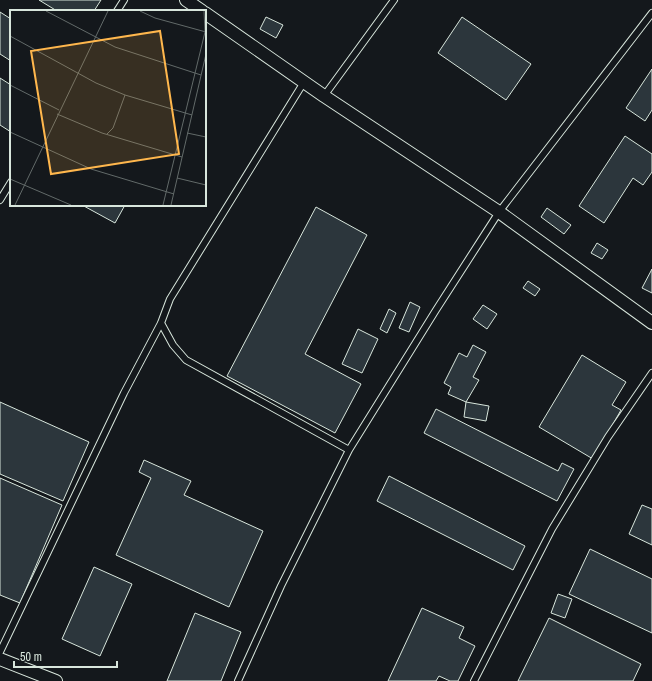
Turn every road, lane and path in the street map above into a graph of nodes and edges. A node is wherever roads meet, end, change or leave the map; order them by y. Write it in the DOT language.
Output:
graph roads {
  1 [pos="124,0"];
  2 [pos="186,0"];
  3 [pos="394,0"];
  4 [pos="118,10"];
  5 [pos="201,10"];
  6 [pos="652,13"];
  7 [pos="206,14"];
  8 [pos="304,82"];
  9 [pos="324,96"];
  10 [pos="10,184"];
  11 [pos="0,200"];
  12 [pos="499,212"];
  13 [pos="161,323"];
  14 [pos="652,323"];
  15 [pos="652,373"];
  16 [pos="349,450"];
  17 [pos="0,652"];
  18 [pos="0,659"];
  19 [pos="56,681"];
  20 [pos="238,681"];
  21 [pos="474,681"];
  1 -- 4 [label="lane"];
  2 -- 5 [label="street"];
  3 -- 9 [label="lane"];
  6 -- 12 [label="lane"];
  7 -- 8 [label="street"];
  8 -- 9 [label="street"];
  8 -- 13 [label="lane"];
  9 -- 12 [label="street"];
  10 -- 11 [label="lane"];
  12 -- 14 [label="street"];
  12 -- 16 [label="lane"];
  13 -- 16 [label="lane"];
  13 -- 17 [label="lane"];
  15 -- 21 [label="lane"];
  16 -- 20 [label="lane"];
  18 -- 19 [label="street"];
}
